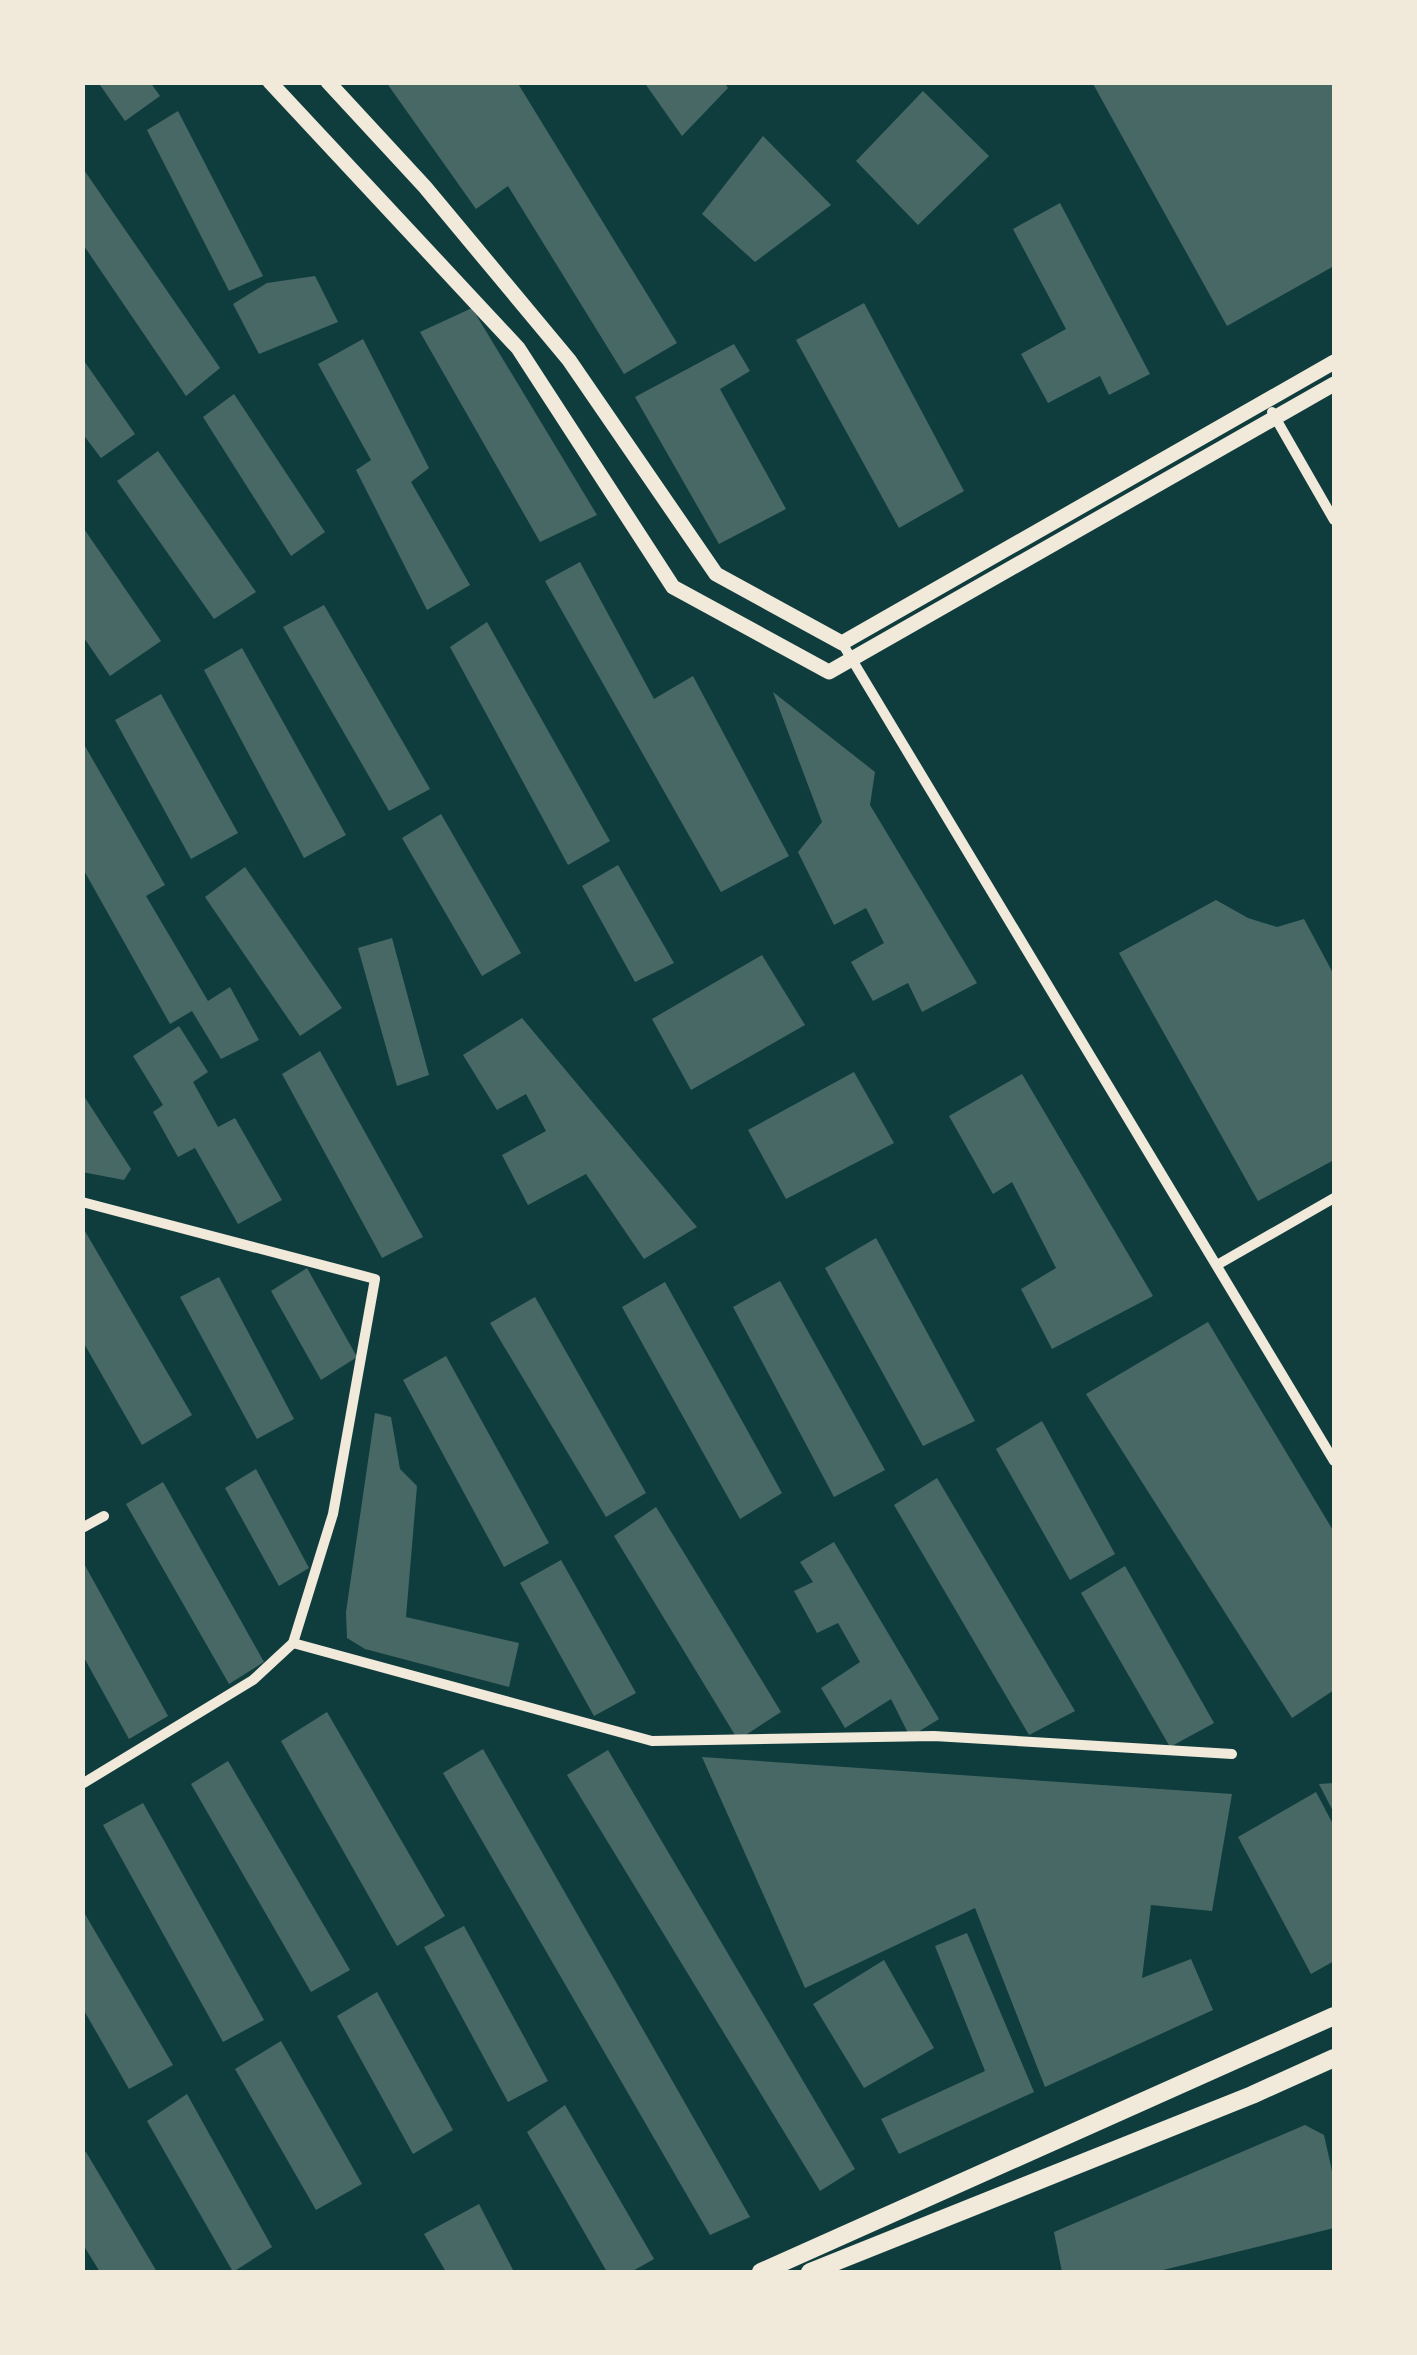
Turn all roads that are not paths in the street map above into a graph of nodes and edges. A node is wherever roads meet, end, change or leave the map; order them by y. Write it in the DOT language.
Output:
graph roads {
  1 [pos="270,82"];
  2 [pos="328,82"];
  3 [pos="1334,362"];
  4 [pos="1334,384"];
  5 [pos="1266,402"];
  6 [pos="1275,418"];
  7 [pos="1334,520"];
  8 [pos="842,643"];
  9 [pos="852,660"];
  10 [pos="1334,1198"];
  11 [pos="82,1202"];
  12 [pos="1216,1265"];
  13 [pos="1334,1462"];
  14 [pos="104,1516"];
  15 [pos="82,1528"];
  16 [pos="293,1643"];
  17 [pos="1232,1754"];
  18 [pos="82,1784"];
  19 [pos="1334,2016"];
  20 [pos="1334,2058"];
  21 [pos="761,2272"];
  22 [pos="810,2272"];
  1 -- 9 [label="street"];
  2 -- 8 [label="street"];
  3 -- 5 [label="street"];
  4 -- 6 [label="street"];
  5 -- 6 [label="street"];
  5 -- 8 [label="street"];
  6 -- 7 [label="street"];
  6 -- 9 [label="street"];
  8 -- 9 [label="street"];
  9 -- 12 [label="street"];
  10 -- 12 [label="street"];
  11 -- 16 [label="street"];
  12 -- 13 [label="street"];
  14 -- 15 [label="street"];
  16 -- 17 [label="street"];
  16 -- 18 [label="street"];
  19 -- 21 [label="main road"];
  20 -- 22 [label="main road"];
}
